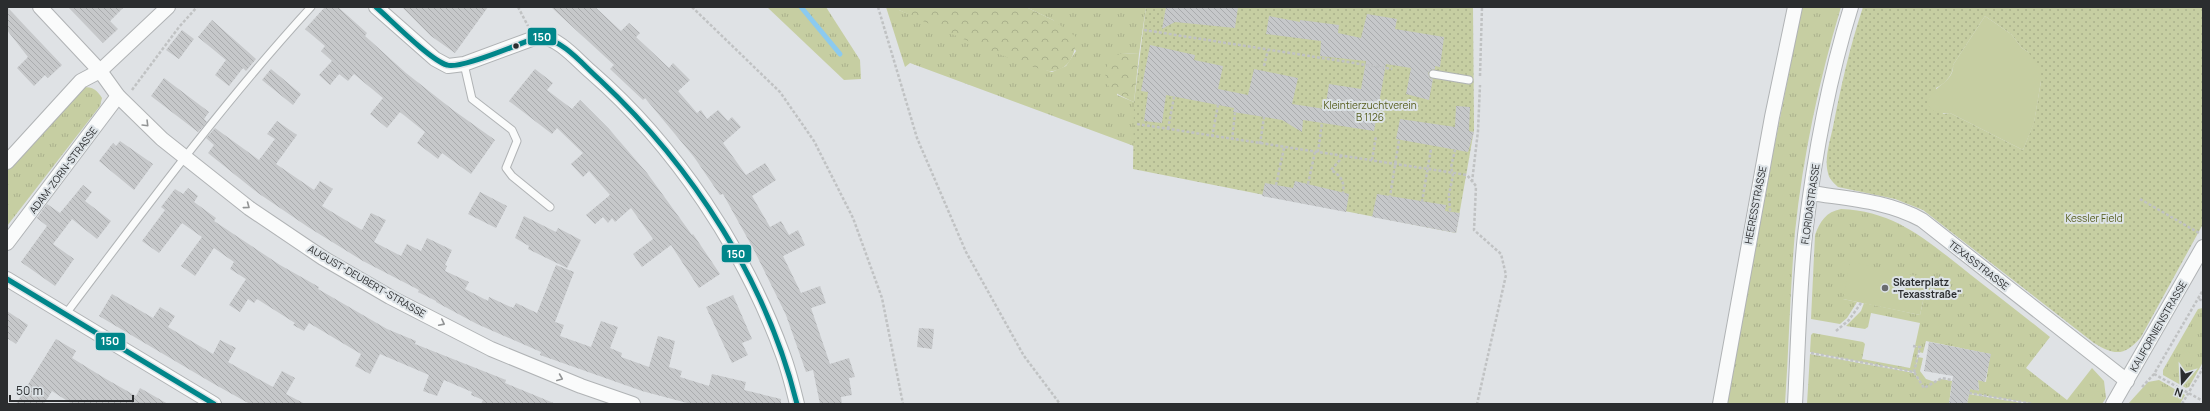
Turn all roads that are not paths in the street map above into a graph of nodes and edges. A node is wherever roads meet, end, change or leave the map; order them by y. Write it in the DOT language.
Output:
graph roads {
  1 [pos="40,7"];
  2 [pos="168,7"];
  3 [pos="311,7"];
  4 [pos="376,7"];
  5 [pos="1795,7"];
  6 [pos="1851,7"];
  7 [pos="464,64"];
  8 [pos="100,71"];
  9 [pos="1433,74"];
  10 [pos="1469,80"];
  11 [pos="121,99"];
  12 [pos="184,157"];
  13 [pos="7,162"];
  14 [pos="1811,193"];
  15 [pos="550,207"];
  16 [pos="7,243"];
  17 [pos="2203,247"];
  18 [pos="7,280"];
  19 [pos="65,315"];
  20 [pos="2127,381"];
  21 [pos="214,404"];
  22 [pos="633,404"];
  23 [pos="797,404"];
  24 [pos="1720,404"];
  25 [pos="1795,404"];
  26 [pos="2113,404"];
  1 -- 8 [label="street, AUGUST-DEUBERT-STRASSE"];
  2 -- 8 [label="street"];
  3 -- 12 [label="lane"];
  4 -- 7 [label="street"];
  5 -- 24 [label="street, HEERESSTRASSE"];
  6 -- 14 [label="street, FLORIDASTRASSE"];
  7 -- 15 [label="lane"];
  7 -- 23 [label="street"];
  8 -- 11 [label="street, AUGUST-DEUBERT-STRASSE"];
  8 -- 13 [label="street"];
  9 -- 10 [label="lane"];
  11 -- 12 [label="street, AUGUST-DEUBERT-STRASSE, one-way"];
  11 -- 16 [label="street, ADAM-ZORN-STRASSE"];
  12 -- 19 [label="lane"];
  12 -- 22 [label="street, AUGUST-DEUBERT-STRASSE, one-way"];
  14 -- 20 [label="street, TEXASSTRASSE"];
  14 -- 25 [label="street, FLORIDASTRASSE"];
  17 -- 20 [label="street, KALIFORNIENSTRASSE"];
  18 -- 19 [label="street"];
  19 -- 21 [label="street"];
  20 -- 26 [label="street, KALIFORNIENSTRASSE"];
}
